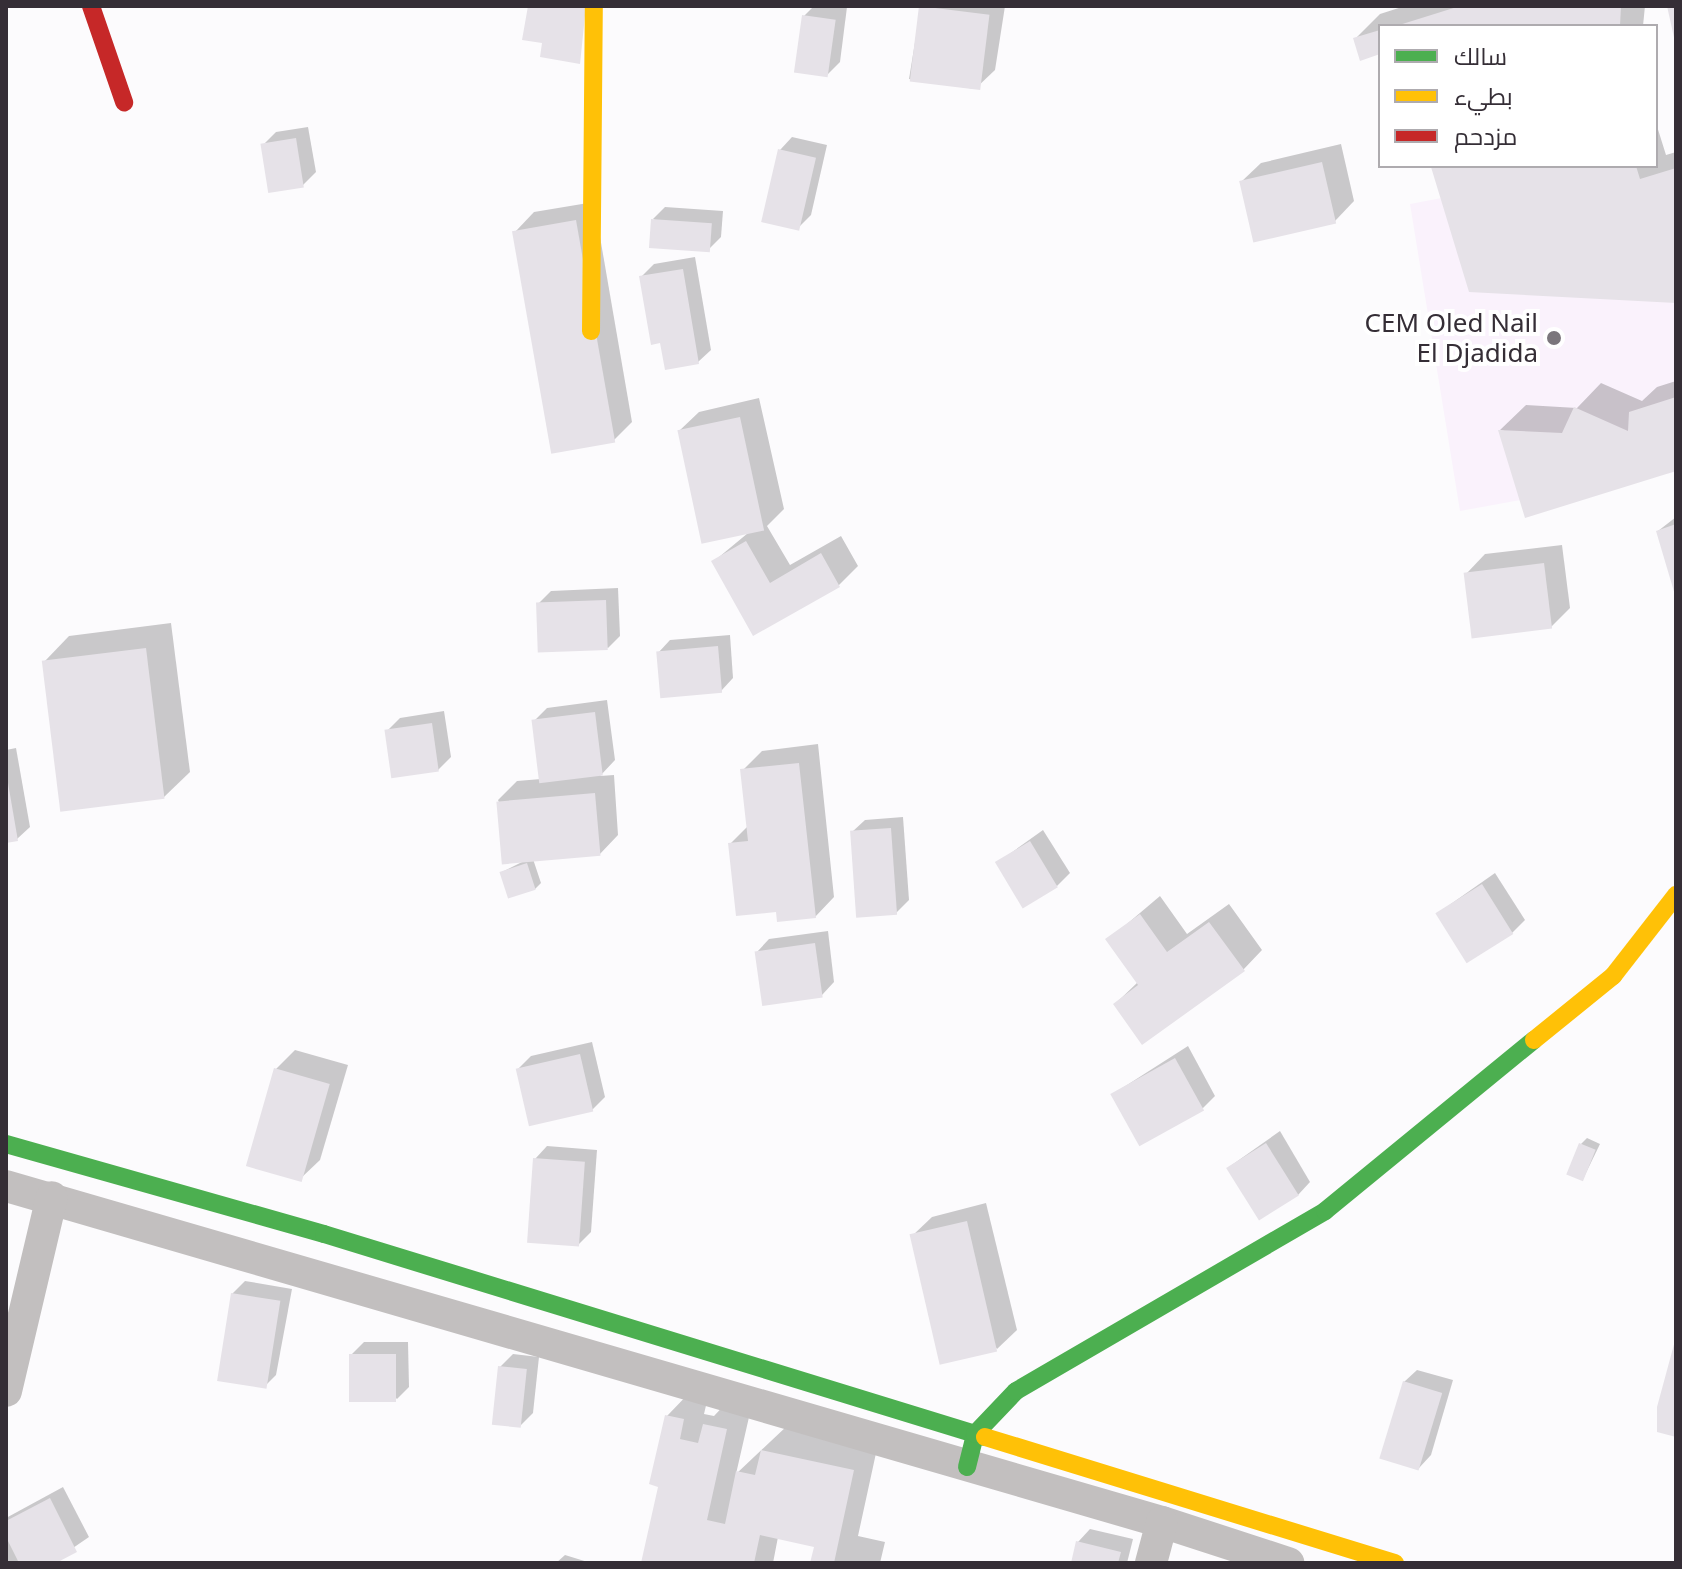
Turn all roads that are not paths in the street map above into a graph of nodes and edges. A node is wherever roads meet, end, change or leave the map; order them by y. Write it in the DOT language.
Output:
graph roads {
  1 [pos="91,6"];
  2 [pos="594,6"];
  3 [pos="124,102"];
  4 [pos="591,331"];
  5 [pos="1676,895"];
  6 [pos="6,1144"];
  7 [pos="6,1186"];
  8 [pos="52,1197"];
  9 [pos="6,1391"];
  10 [pos="975,1434"];
  11 [pos="967,1467"];
  12 [pos="1162,1522"];
  13 [pos="1151,1563"];
  14 [pos="1288,1563"];
  15 [pos="1395,1563"];
  1 -- 3 [label="street"];
  2 -- 4 [label="street"];
  5 -- 10 [label="street"];
  6 -- 10 [label="street"];
  7 -- 8 [label="street"];
  8 -- 9 [label="street"];
  8 -- 11 [label="street"];
  10 -- 11 [label="street"];
  10 -- 15 [label="street"];
  11 -- 12 [label="street"];
  12 -- 13 [label="street"];
  12 -- 14 [label="street"];
}
